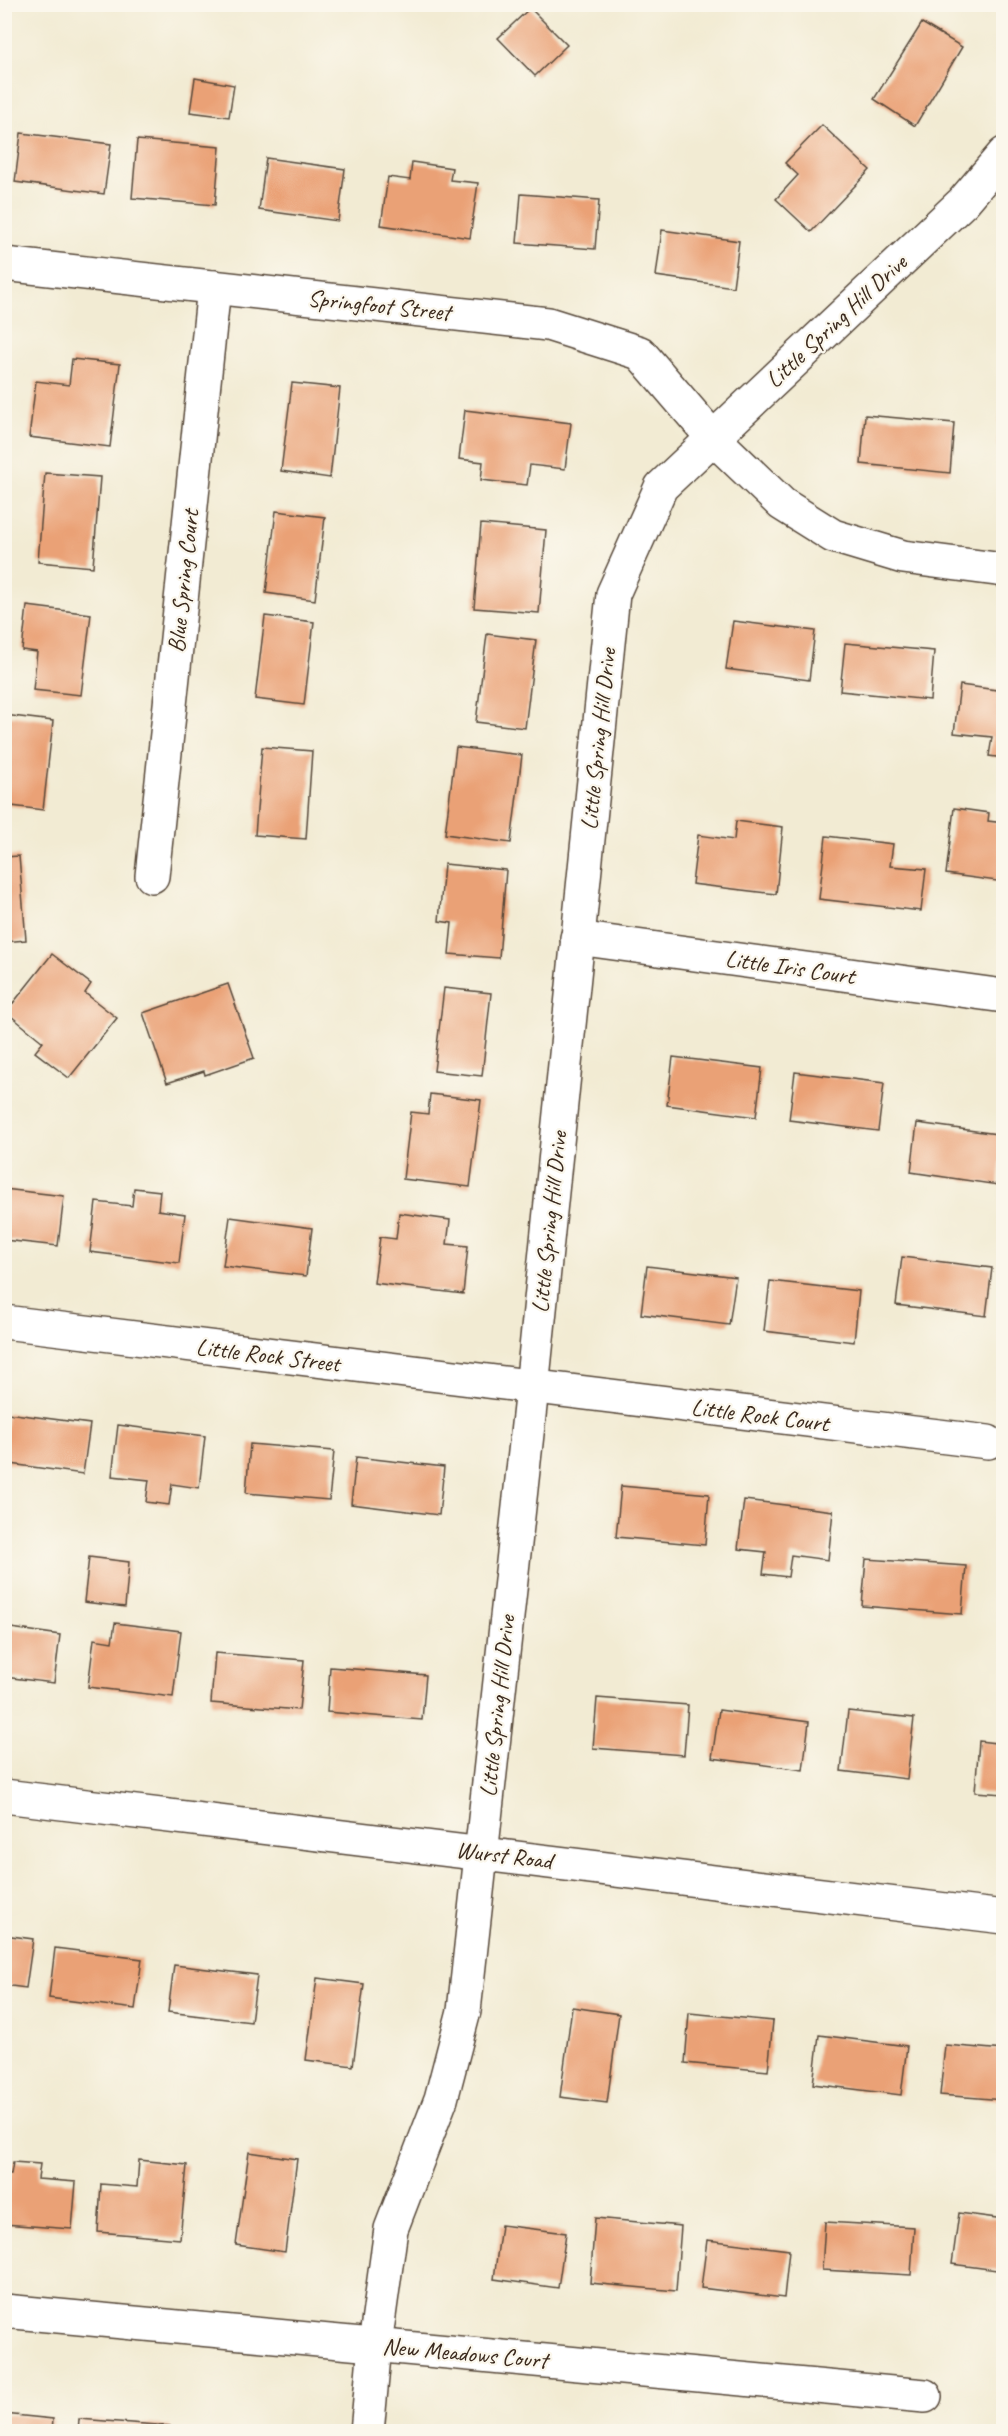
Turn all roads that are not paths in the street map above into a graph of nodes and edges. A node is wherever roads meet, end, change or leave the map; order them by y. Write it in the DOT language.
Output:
graph roads {
  1 [pos="1004,154"];
  2 [pos="4,264"];
  3 [pos="214,287"];
  4 [pos="712,437"];
  5 [pos="1004,570"];
  6 [pos="152,876"];
  7 [pos="577,938"];
  8 [pos="1004,996"];
  9 [pos="4,1322"];
  10 [pos="532,1388"];
  11 [pos="988,1443"];
  12 [pos="4,1796"];
  13 [pos="481,1851"];
  14 [pos="1004,1917"];
  15 [pos="4,2311"];
  16 [pos="375,2345"];
  17 [pos="926,2396"];
  18 [pos="367,2432"];
  1 -- 4 [label="street, Little Spring Hill Drive"];
  2 -- 3 [label="street, Springfoot Street"];
  3 -- 4 [label="street, Springfoot Street"];
  3 -- 6 [label="street, Blue Spring Court"];
  4 -- 5 [label="street, Springfoot Street"];
  4 -- 7 [label="street, Little Spring Hill Drive"];
  7 -- 8 [label="street, Little Iris Court"];
  7 -- 10 [label="street, Little Spring Hill Drive"];
  9 -- 10 [label="street, Little Rock Street"];
  10 -- 11 [label="street, Little Rock Court"];
  10 -- 13 [label="street, Little Spring Hill Drive"];
  12 -- 13 [label="street, Wurst Road"];
  13 -- 14 [label="street, Wurst Road"];
  13 -- 16 [label="street, Little Spring Hill Drive"];
  15 -- 16 [label="street, New Meadows Court"];
  16 -- 17 [label="street, New Meadows Court"];
  16 -- 18 [label="street, Little Spring Hill Drive"];
}
